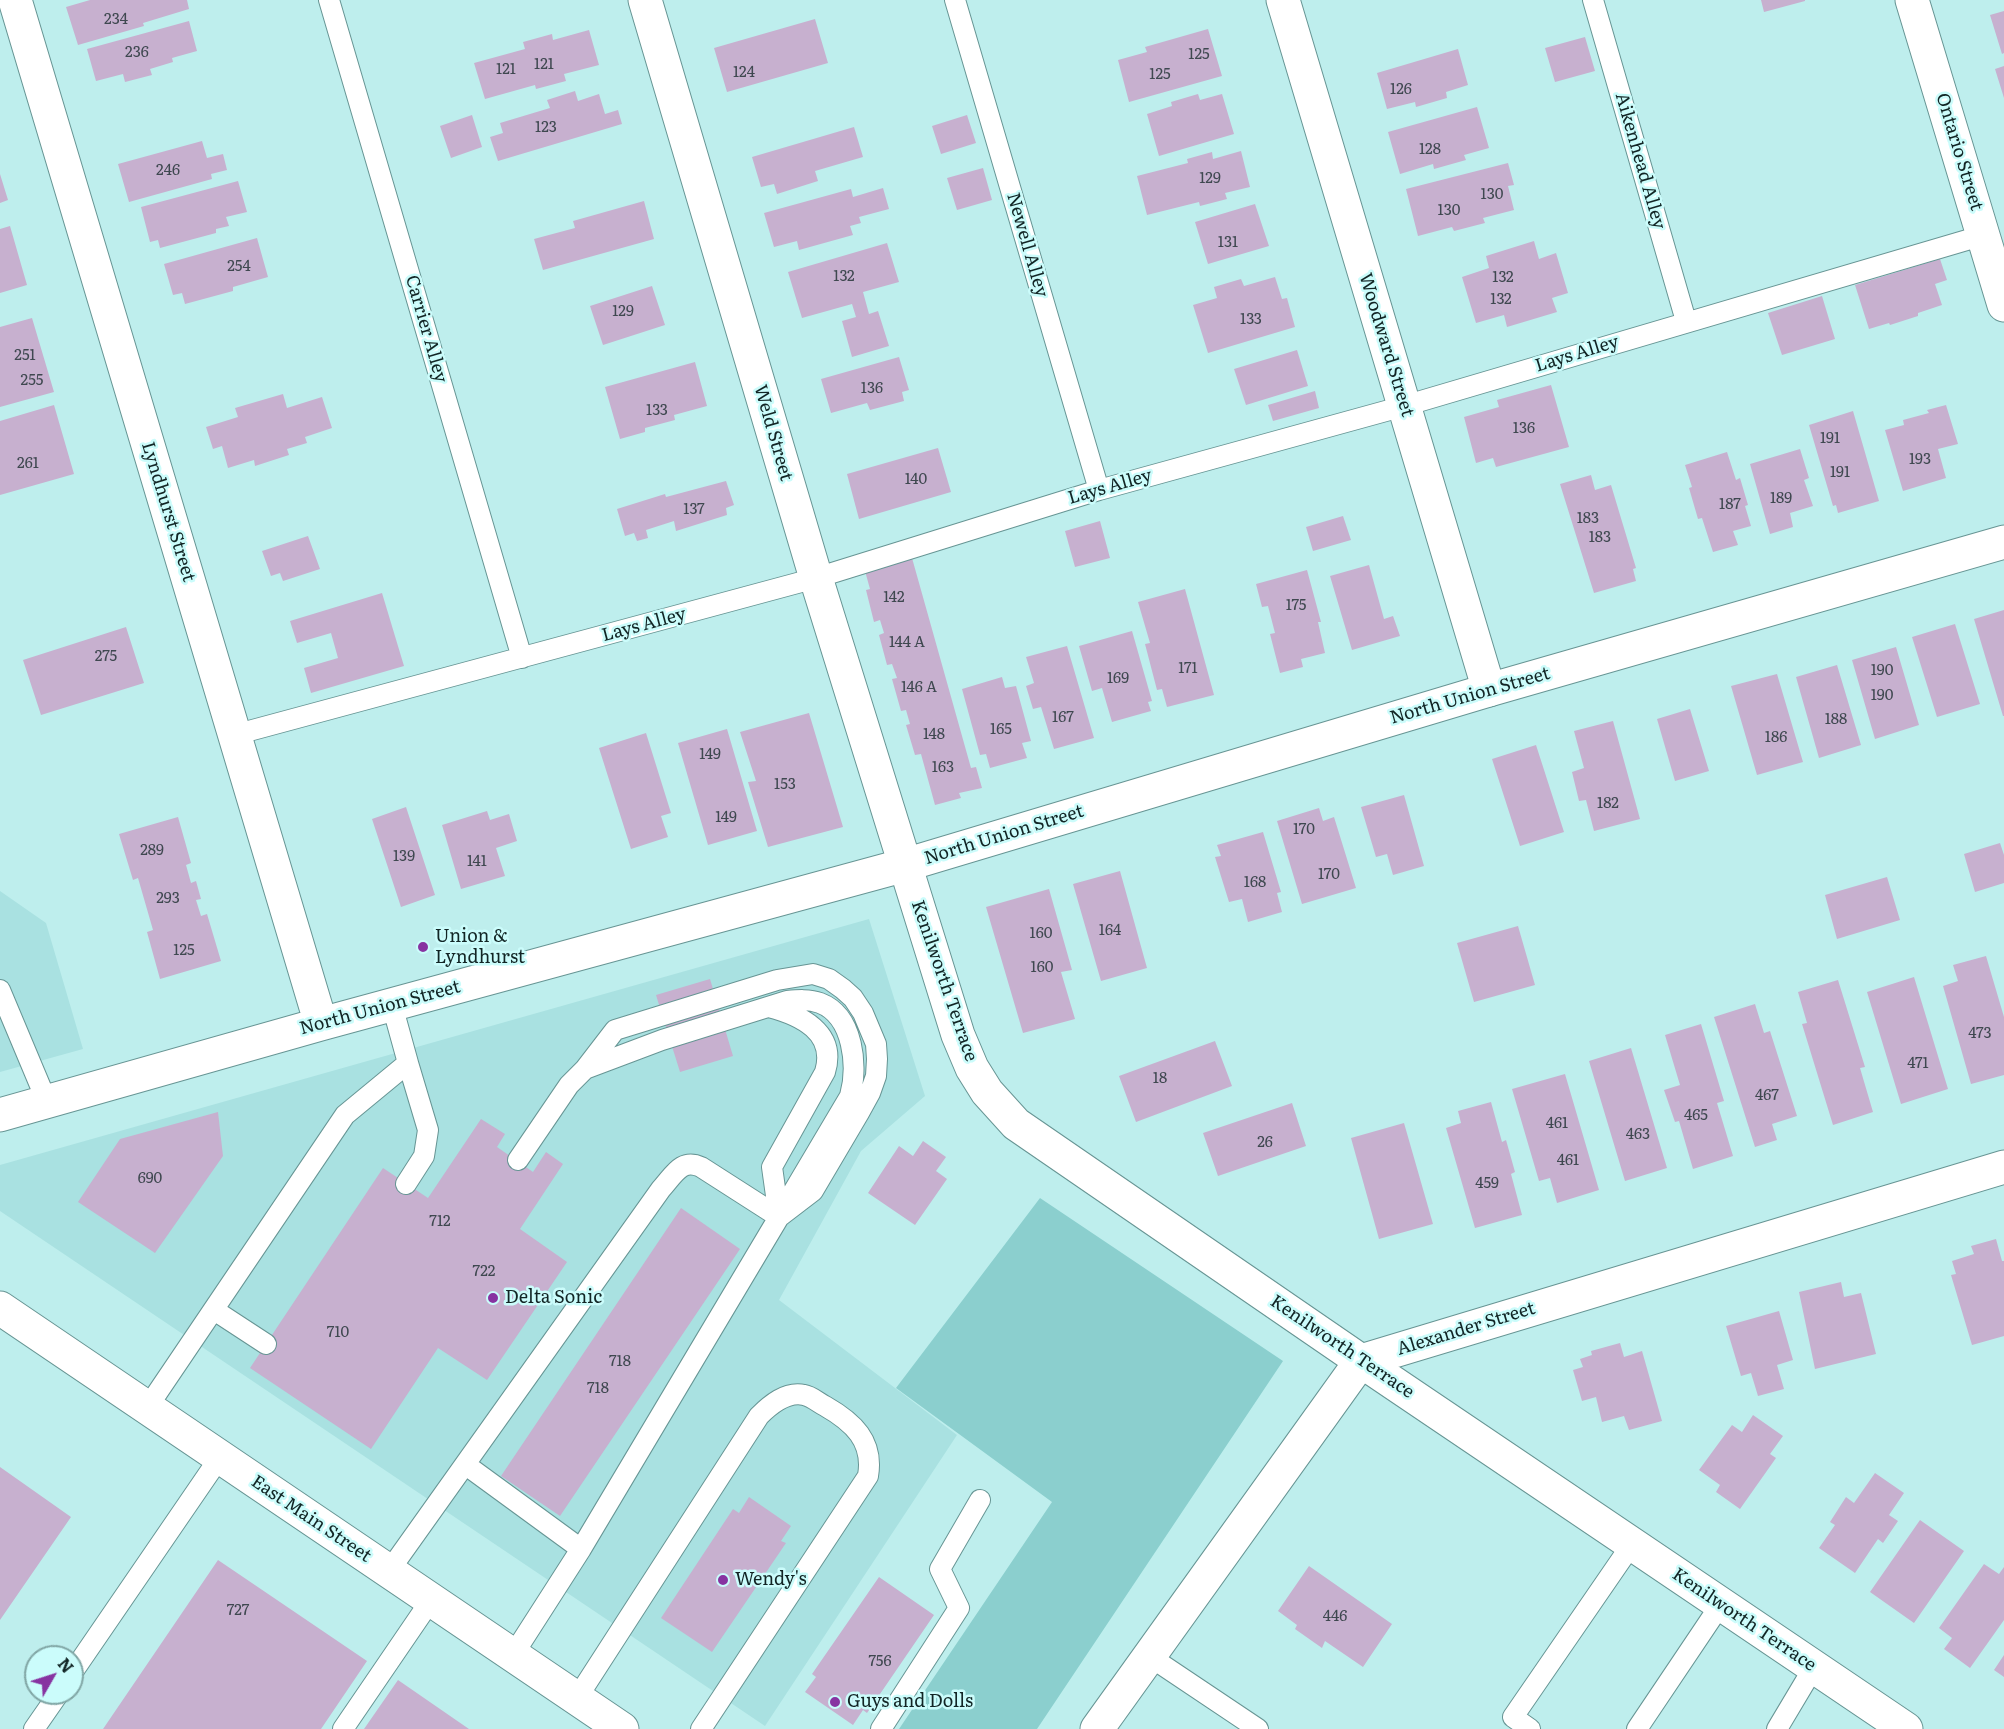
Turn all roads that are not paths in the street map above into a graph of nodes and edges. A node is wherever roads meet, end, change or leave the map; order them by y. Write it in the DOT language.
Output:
graph roads {
  1 [pos="15,0"];
  2 [pos="329,0"];
  3 [pos="645,0"];
  4 [pos="955,0"];
  5 [pos="1283,0"];
  6 [pos="1593,0"];
  7 [pos="1912,0"];
  8 [pos="1984,235"];
  9 [pos="2004,305"];
  10 [pos="1686,321"];
  11 [pos="1404,406"];
  12 [pos="1099,490"];
  13 [pos="2004,542"];
  14 [pos="816,578"];
  15 [pos="522,658"];
  16 [pos="1489,690"];
  17 [pos="234,735"];
  18 [pos="905,865"];
  19 [pos="0,990"];
  20 [pos="392,1005"];
  21 [pos="769,1007"];
  22 [pos="321,1024"];
  23 [pos="7,1026"];
  24 [pos="408,1063"];
  25 [pos="585,1069"];
  26 [pos="47,1101"];
  27 [pos="0,1115"];
  28 [pos="518,1161"];
  29 [pos="2004,1167"];
  30 [pos="406,1184"];
  31 [pos="779,1217"];
  32 [pos="0,1308"];
  33 [pos="214,1310"];
  34 [pos="266,1344"];
  35 [pos="1361,1361"];
  36 [pos="147,1408"];
  37 [pos="220,1457"];
  38 [pos="466,1465"];
  39 [pos="980,1500"];
  40 [pos="1632,1544"];
  41 [pos="580,1549"];
  42 [pos="389,1571"];
  43 [pos="431,1600"];
  44 [pos="1721,1604"];
  45 [pos="84,1655"];
  46 [pos="513,1655"];
  47 [pos="1149,1656"];
  48 [pos="1814,1667"];
  49 [pos="577,1698"];
  50 [pos="51,1705"];
  51 [pos="34,1729"];
  52 [pos="343,1729"];
  53 [pos="622,1729"];
  54 [pos="701,1729"];
  55 [pos="881,1729"];
  56 [pos="1097,1729"];
  57 [pos="1258,1729"];
  58 [pos="1530,1729"];
  59 [pos="1637,1729"];
  60 [pos="1777,1729"];
  61 [pos="1906,1729"];
  1 -- 17 [label="street, Lyndhurst Street"];
  2 -- 15 [label="lane, Carrier Alley"];
  3 -- 14 [label="street, Weld Street"];
  4 -- 12 [label="lane, Newell Alley"];
  5 -- 11 [label="street, Woodward Street"];
  6 -- 10 [label="lane, Aikenhead Alley"];
  7 -- 8 [label="street, Ontario Street"];
  8 -- 9 [label="street, Ontario Street"];
  8 -- 10 [label="lane, Lays Alley"];
  10 -- 11 [label="lane, Lays Alley"];
  11 -- 12 [label="lane, Lays Alley"];
  11 -- 16 [label="street, Woodward Street"];
  12 -- 14 [label="lane, Lays Alley"];
  13 -- 16 [label="street, North Union Street"];
  14 -- 15 [label="lane, Lays Alley"];
  14 -- 18 [label="street, Weld Street"];
  15 -- 17 [label="lane, Lays Alley"];
  16 -- 18 [label="street, North Union Street"];
  17 -- 22 [label="street, Lyndhurst Street"];
  18 -- 20 [label="street, North Union Street"];
  18 -- 35 [label="street, Kenilworth Terrace"];
  19 -- 23 [label="lane"];
  20 -- 22 [label="street, North Union Street"];
  20 -- 24 [label="lane"];
  21 -- 25 [label="lane"];
  21 -- 31 [label="lane"];
  21 -- 31 [label="lane"];
  22 -- 26 [label="street, North Union Street"];
  23 -- 26 [label="lane"];
  24 -- 30 [label="lane"];
  24 -- 33 [label="lane"];
  25 -- 28 [label="lane"];
  25 -- 31 [label="lane"];
  26 -- 27 [label="street, North Union Street"];
  29 -- 35 [label="street, Alexander Street"];
  31 -- 38 [label="lane"];
  31 -- 41 [label="lane"];
  32 -- 36 [label="street, East Main Street"];
  33 -- 34 [label="lane"];
  33 -- 36 [label="lane"];
  35 -- 40 [label="street, Kenilworth Terrace"];
  35 -- 47 [label="street"];
  36 -- 37 [label="street, East Main Street"];
  37 -- 42 [label="street, East Main Street"];
  37 -- 45 [label="lane"];
  38 -- 41 [label="lane"];
  38 -- 42 [label="lane"];
  39 -- 55 [label="lane"];
  40 -- 44 [label="street, Kenilworth Terrace"];
  40 -- 58 [label="lane"];
  41 -- 46 [label="lane"];
  42 -- 43 [label="street, East Main Street"];
  43 -- 46 [label="street, East Main Street"];
  43 -- 52 [label="lane"];
  44 -- 48 [label="street, Kenilworth Terrace"];
  44 -- 59 [label="lane"];
  46 -- 49 [label="street, East Main Street"];
  47 -- 56 [label="street"];
  47 -- 57 [label="lane"];
  48 -- 60 [label="lane"];
  48 -- 61 [label="street, Kenilworth Terrace"];
  49 -- 53 [label="street, East Main Street"];
  49 -- 54 [label="lane"];
  50 -- 51 [label="lane"];
}
